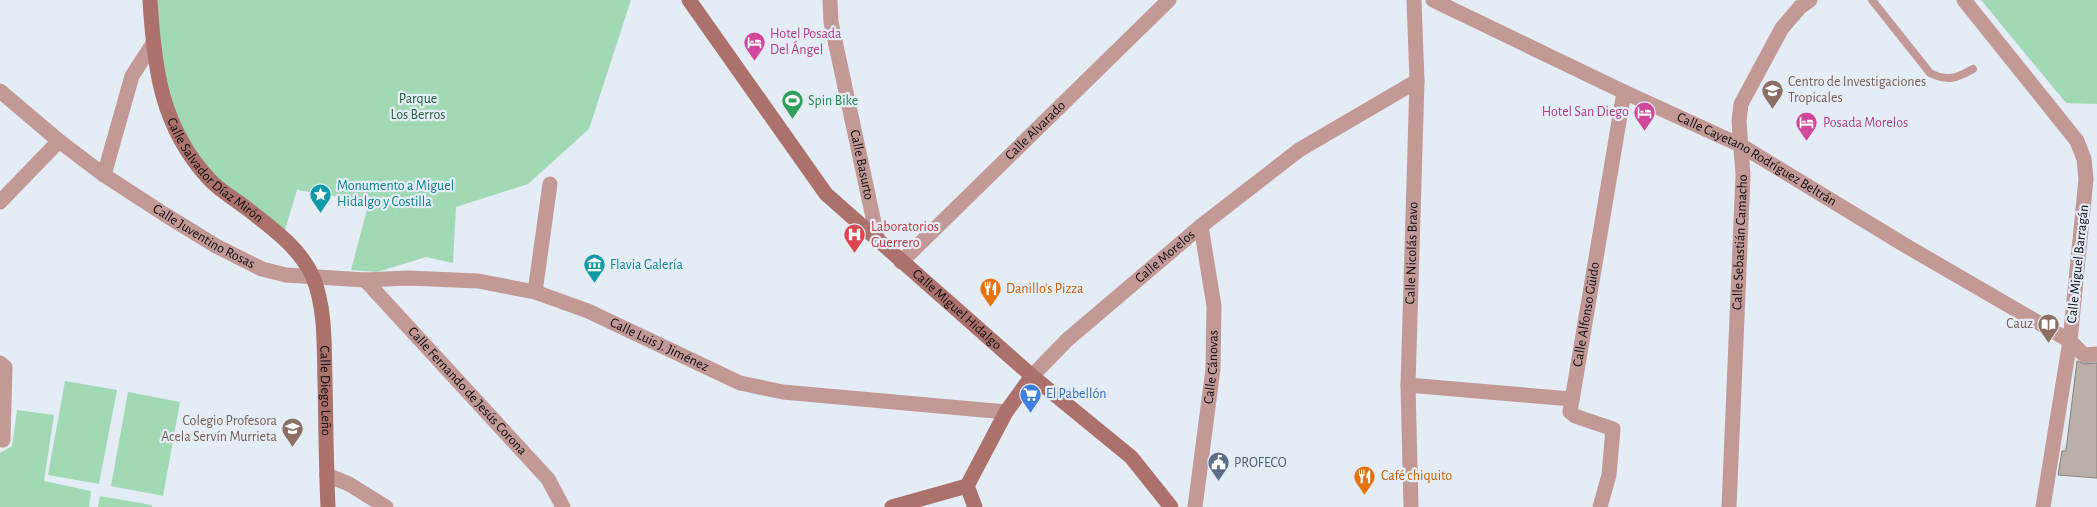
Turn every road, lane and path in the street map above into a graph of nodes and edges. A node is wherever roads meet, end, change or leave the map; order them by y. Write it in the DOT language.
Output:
graph roads {
  1 [pos="150,0"];
  2 [pos="689,0"];
  3 [pos="830,0"];
  4 [pos="1169,0"];
  5 [pos="1414,0"];
  6 [pos="1433,0"];
  7 [pos="1810,0"];
  8 [pos="1872,0"];
  9 [pos="1964,0"];
  10 [pos="152,45"];
  11 [pos="1973,68"];
  12 [pos="1417,81"];
  13 [pos="0,91"];
  14 [pos="1624,92"];
  15 [pos="59,141"];
  16 [pos="1740,144"];
  17 [pos="104,174"];
  18 [pos="550,184"];
  19 [pos="0,202"];
  20 [pos="1201,226"];
  21 [pos="878,241"];
  22 [pos="901,262"];
  23 [pos="312,276"];
  24 [pos="365,280"];
  25 [pos="535,292"];
  26 [pos="2070,341"];
  27 [pos="2097,354"];
  28 [pos="0,363"];
  29 [pos="1032,376"];
  30 [pos="1408,385"];
  31 [pos="1571,398"];
  32 [pos="1006,412"];
  33 [pos="3,440"];
  34 [pos="326,475"];
  35 [pos="967,486"];
  36 [pos="328,507"];
  37 [pos="386,507"];
  38 [pos="563,507"];
  39 [pos="892,507"];
  40 [pos="975,507"];
  41 [pos="1171,507"];
  42 [pos="1195,507"];
  43 [pos="1411,507"];
  44 [pos="1600,507"];
  45 [pos="1729,507"];
  46 [pos="2042,507"];
  1 -- 10 [label="main road, Calle Salvador Díaz Mirón"];
  2 -- 21 [label="main road, Calle Miguel Hidalgo"];
  3 -- 21 [label="street, Calle Basurto"];
  4 -- 22 [label="street, Calle Alvarado"];
  5 -- 12 [label="street, Calle Nicolás Bravo"];
  6 -- 14 [label="street, Calle Cayetano Rodríguez Beltrán"];
  7 -- 16 [label="street, Calle Sebastián Camacho"];
  8 -- 11 [label="lane"];
  9 -- 26 [label="street, Calle Miguel Barragán"];
  10 -- 17 [label="street"];
  10 -- 23 [label="main road, Calle Salvador Díaz Mirón"];
  12 -- 20 [label="street, Calle Morelos"];
  12 -- 30 [label="street, Calle Nicolás Bravo"];
  13 -- 15 [label="street, Calle Juventino Rosas"];
  14 -- 16 [label="street, Calle Cayetano Rodríguez Beltrán"];
  14 -- 31 [label="street, Calle Alfonso Güido"];
  15 -- 17 [label="street, Calle Juventino Rosas"];
  15 -- 19 [label="street"];
  16 -- 26 [label="street, Calle Cayetano Rodríguez Beltrán"];
  16 -- 45 [label="street, Calle Sebastián Camacho"];
  17 -- 23 [label="street, Calle Juventino Rosas"];
  18 -- 25 [label="street"];
  20 -- 29 [label="street, Calle Morelos"];
  20 -- 42 [label="street, Calle Cánovas"];
  21 -- 22 [label="main road, Calle Miguel Hidalgo"];
  22 -- 29 [label="main road, Calle Miguel Hidalgo"];
  23 -- 24 [label="street, Calle Luis J. Jiménez"];
  23 -- 34 [label="main road, Calle Diego Leño"];
  24 -- 25 [label="street, Calle Luis J. Jiménez"];
  24 -- 38 [label="street, Calle Fernando de Jesús Corona"];
  25 -- 32 [label="street, Calle Luis J. Jiménez"];
  26 -- 27 [label="street, Calle Cayetano Rodríguez Beltrán"];
  26 -- 46 [label="street, Calle Miguel Barragán"];
  28 -- 33 [label="street"];
  29 -- 32 [label="main road, Calle Morelos"];
  29 -- 41 [label="main road, Calle Miguel Hidalgo"];
  30 -- 31 [label="street"];
  30 -- 43 [label="street, Calle Nicolás Bravo"];
  31 -- 44 [label="street"];
  32 -- 35 [label="main road, Calle Morelos"];
  34 -- 36 [label="main road, Calle Diego Leño"];
  34 -- 37 [label="street"];
  35 -- 39 [label="main road"];
  35 -- 40 [label="main road"];
}
